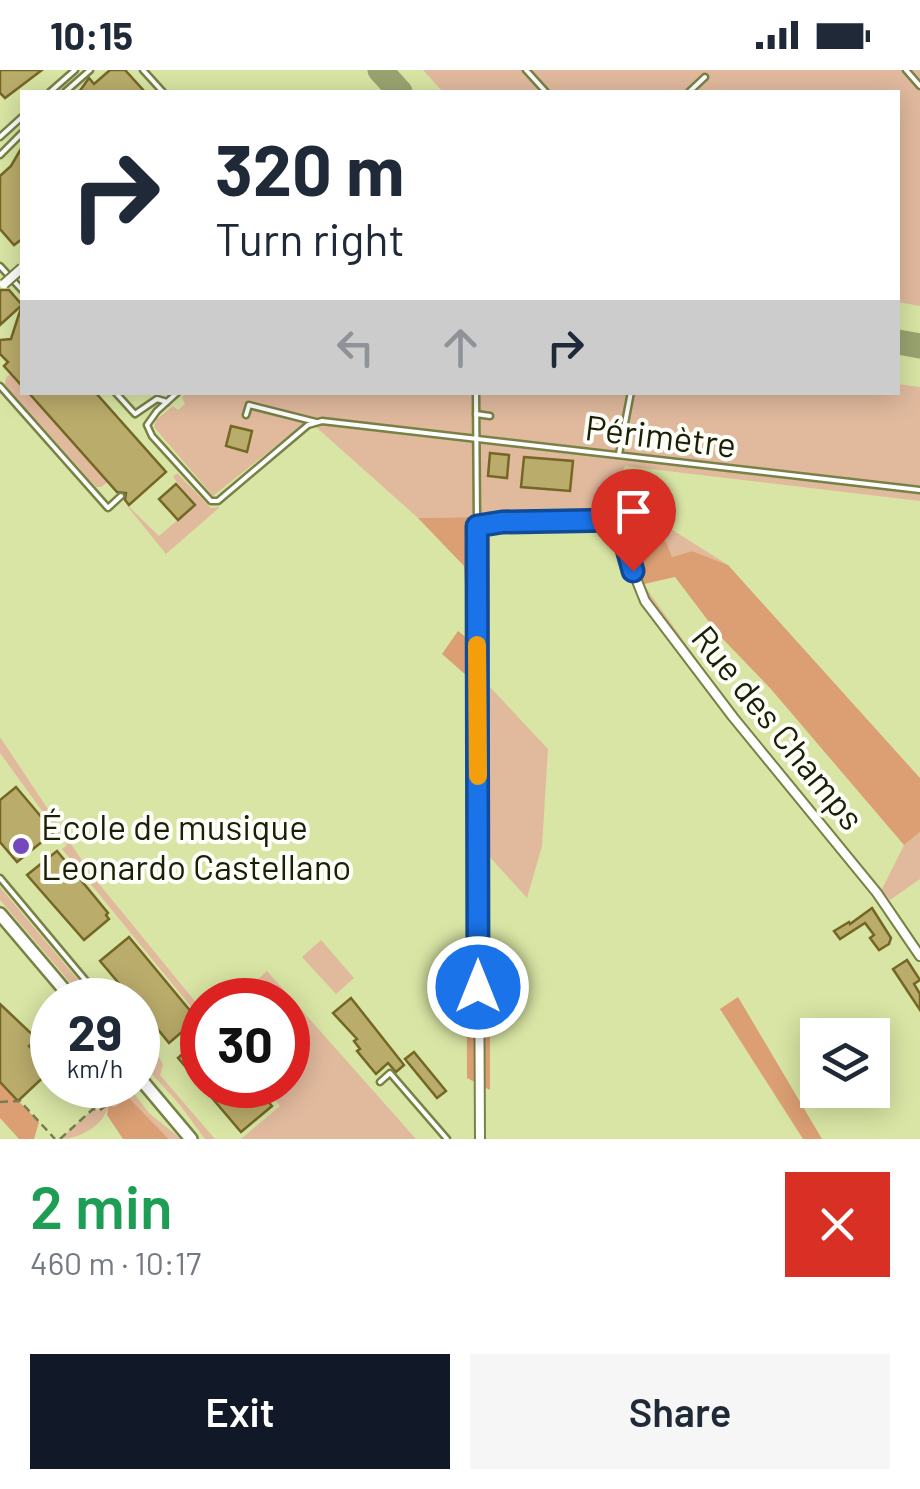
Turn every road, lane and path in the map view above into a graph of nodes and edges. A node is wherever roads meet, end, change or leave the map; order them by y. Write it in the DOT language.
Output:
graph roads {
  1 [pos="75,70"];
  2 [pos="90,70"];
  3 [pos="143,70"];
  4 [pos="526,70"];
  5 [pos="906,70"];
  6 [pos="705,77"];
  7 [pos="920,86"];
  8 [pos="52,90"];
  9 [pos="67,90"];
  10 [pos="161,90"];
  11 [pos="544,90"];
  12 [pos="691,90"];
  13 [pos="20,119"];
  14 [pos="20,135"];
  15 [pos="0,138"];
  16 [pos="0,155"];
  17 [pos="0,266"];
  18 [pos="20,270"];
  19 [pos="4,284"];
  20 [pos="20,288"];
  21 [pos="0,386"];
  22 [pos="118,395"];
  23 [pos="175,395"];
  24 [pos="476,395"];
  25 [pos="630,395"];
  26 [pos="167,402"];
  27 [pos="476,414"];
  28 [pos="246,416"];
  29 [pos="490,416"];
  30 [pos="316,422"];
  31 [pos="476,438"];
  32 [pos="619,454"];
  33 [pos="920,490"];
  34 [pos="121,496"];
  35 [pos="477,526"];
  36 [pos="0,878"];
  37 [pos="0,914"];
  38 [pos="920,956"];
  39 [pos="54,978"];
  40 [pos="84,978"];
  41 [pos="380,1082"];
  42 [pos="0,1102"];
  43 [pos="160,1102"];
  44 [pos="103,1108"];
  45 [pos="58,1139"];
  46 [pos="191,1139"];
  47 [pos="447,1139"];
  48 [pos="480,1139"];
  1 -- 8 [label="lane"];
  2 -- 9 [label="lane"];
  3 -- 10 [label="lane"];
  4 -- 11 [label="lane"];
  5 -- 7 [label="lane"];
  6 -- 12 [label="lane"];
  13 -- 15 [label="lane"];
  14 -- 16 [label="lane"];
  17 -- 20 [label="lane"];
  18 -- 19 [label="street, bridge"];
  21 -- 34 [label="lane"];
  22 -- 26 [label="lane"];
  23 -- 26 [label="lane"];
  24 -- 27 [label="lane"];
  25 -- 32 [label="lane"];
  26 -- 30 [label="lane"];
  27 -- 29 [label="lane"];
  27 -- 31 [label="lane"];
  28 -- 30 [label="lane, Périmètre"];
  30 -- 31 [label="lane, Périmètre"];
  31 -- 32 [label="lane, Périmètre"];
  31 -- 35 [label="lane"];
  32 -- 33 [label="lane, Périmètre"];
  35 -- 38 [label="street, Rue des Champs"];
  35 -- 48 [label="street"];
  36 -- 40 [label="lane"];
  37 -- 39 [label="main road"];
  41 -- 47 [label="lane"];
  42 -- 45 [label="path"];
  43 -- 46 [label="main road"];
  44 -- 45 [label="path"];
}
